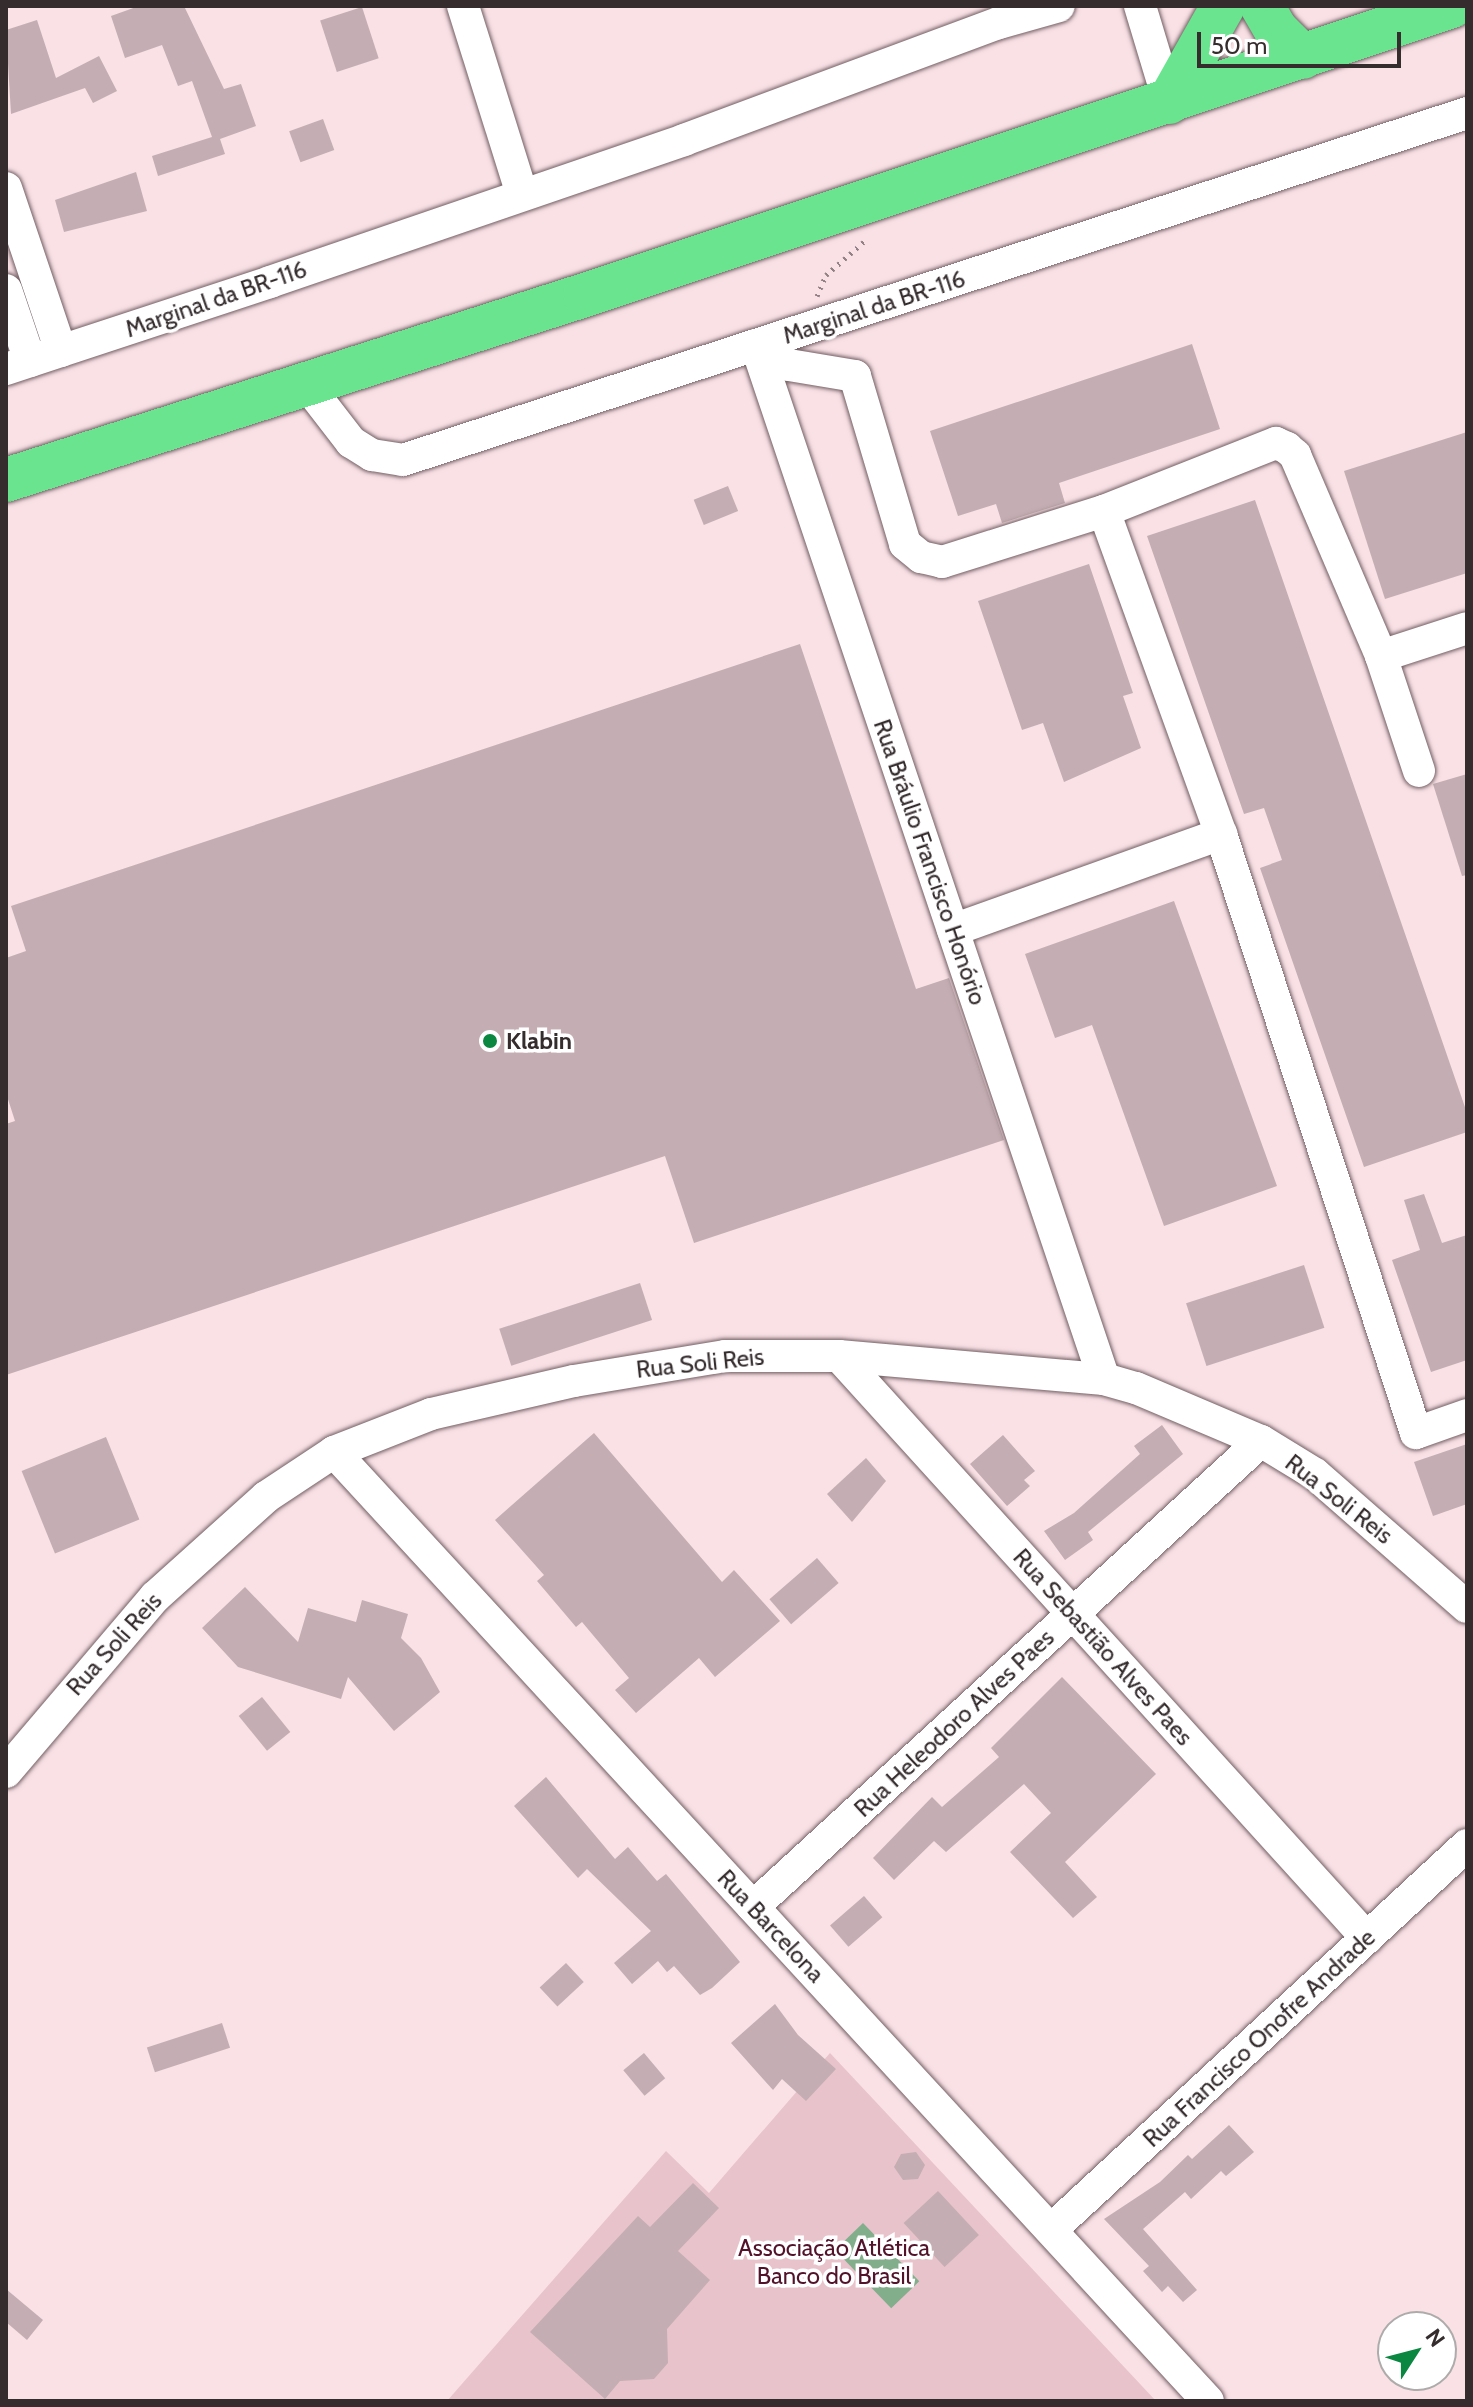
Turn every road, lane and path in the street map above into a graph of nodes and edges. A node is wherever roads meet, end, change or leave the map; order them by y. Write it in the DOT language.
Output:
graph roads {
  1 [pos="463,6"];
  2 [pos="1059,6"];
  3 [pos="1140,6"];
  4 [pos="1223,6"];
  5 [pos="1262,6"];
  6 [pos="1452,6"];
  7 [pos="1303,57"];
  8 [pos="1169,102"];
  9 [pos="1467,113"];
  10 [pos="6,188"];
  11 [pos="522,194"];
  12 [pos="884,197"];
  13 [pos="6,290"];
  14 [pos="802,330"];
  15 [pos="756,345"];
  16 [pos="61,351"];
  17 [pos="18,365"];
  18 [pos="307,385"];
  19 [pos="6,480"];
  20 [pos="1104,511"];
  21 [pos="1467,628"];
  22 [pos="1381,656"];
  23 [pos="1419,771"];
  24 [pos="1221,834"];
  25 [pos="953,930"];
  26 [pos="839,1356"];
  27 [pos="1104,1379"];
  28 [pos="1467,1415"];
  29 [pos="1261,1441"];
  30 [pos="334,1452"];
  31 [pos="1467,1607"];
  32 [pos="1073,1614"];
  33 [pos="6,1772"];
  34 [pos="1467,1845"];
  35 [pos="753,1907"];
  36 [pos="1367,1938"];
  37 [pos="1051,2230"];
  38 [pos="1208,2401"];
  1 -- 11 [label="street"];
  2 -- 11 [label="street, Marginal da BR-116"];
  3 -- 8 [label="street"];
  4 -- 8 [label="highway"];
  5 -- 7 [label="highway"];
  6 -- 7 [label="highway"];
  7 -- 8 [label="highway"];
  8 -- 12 [label="highway"];
  9 -- 14 [label="street, Marginal da BR-116"];
  10 -- 16 [label="street"];
  11 -- 16 [label="street, Marginal da BR-116"];
  12 -- 14 [label="path"];
  12 -- 18 [label="highway"];
  13 -- 17 [label="street"];
  14 -- 15 [label="street, Marginal da BR-116"];
  15 -- 18 [label="street, Marginal da BR-116"];
  15 -- 20 [label="street"];
  15 -- 25 [label="street, Rua Bráulio Francisco Honório"];
  16 -- 17 [label="street, Marginal da BR-116"];
  18 -- 19 [label="highway"];
  20 -- 22 [label="street"];
  20 -- 24 [label="street"];
  21 -- 22 [label="street"];
  22 -- 23 [label="street"];
  24 -- 25 [label="street"];
  24 -- 28 [label="street"];
  25 -- 27 [label="street, Rua Bráulio Francisco Honório"];
  26 -- 27 [label="street, Rua Soli Reis"];
  26 -- 30 [label="street, Rua Soli Reis"];
  26 -- 32 [label="street, Rua Sebastião Alves Paes"];
  27 -- 29 [label="street, Rua Soli Reis"];
  29 -- 31 [label="street, Rua Soli Reis"];
  29 -- 32 [label="street, Rua Heleodoro Alves Paes"];
  30 -- 33 [label="street, Rua Soli Reis"];
  30 -- 35 [label="street, Rua Barcelona"];
  32 -- 35 [label="street, Rua Heleodoro Alves Paes"];
  32 -- 36 [label="street, Rua Sebastião Alves Paes"];
  34 -- 36 [label="street, Rua Francisco Onofre Andrade"];
  35 -- 37 [label="street, Rua Barcelona"];
  36 -- 37 [label="street, Rua Francisco Onofre Andrade"];
  37 -- 38 [label="street, Rua Barcelona"];
}
